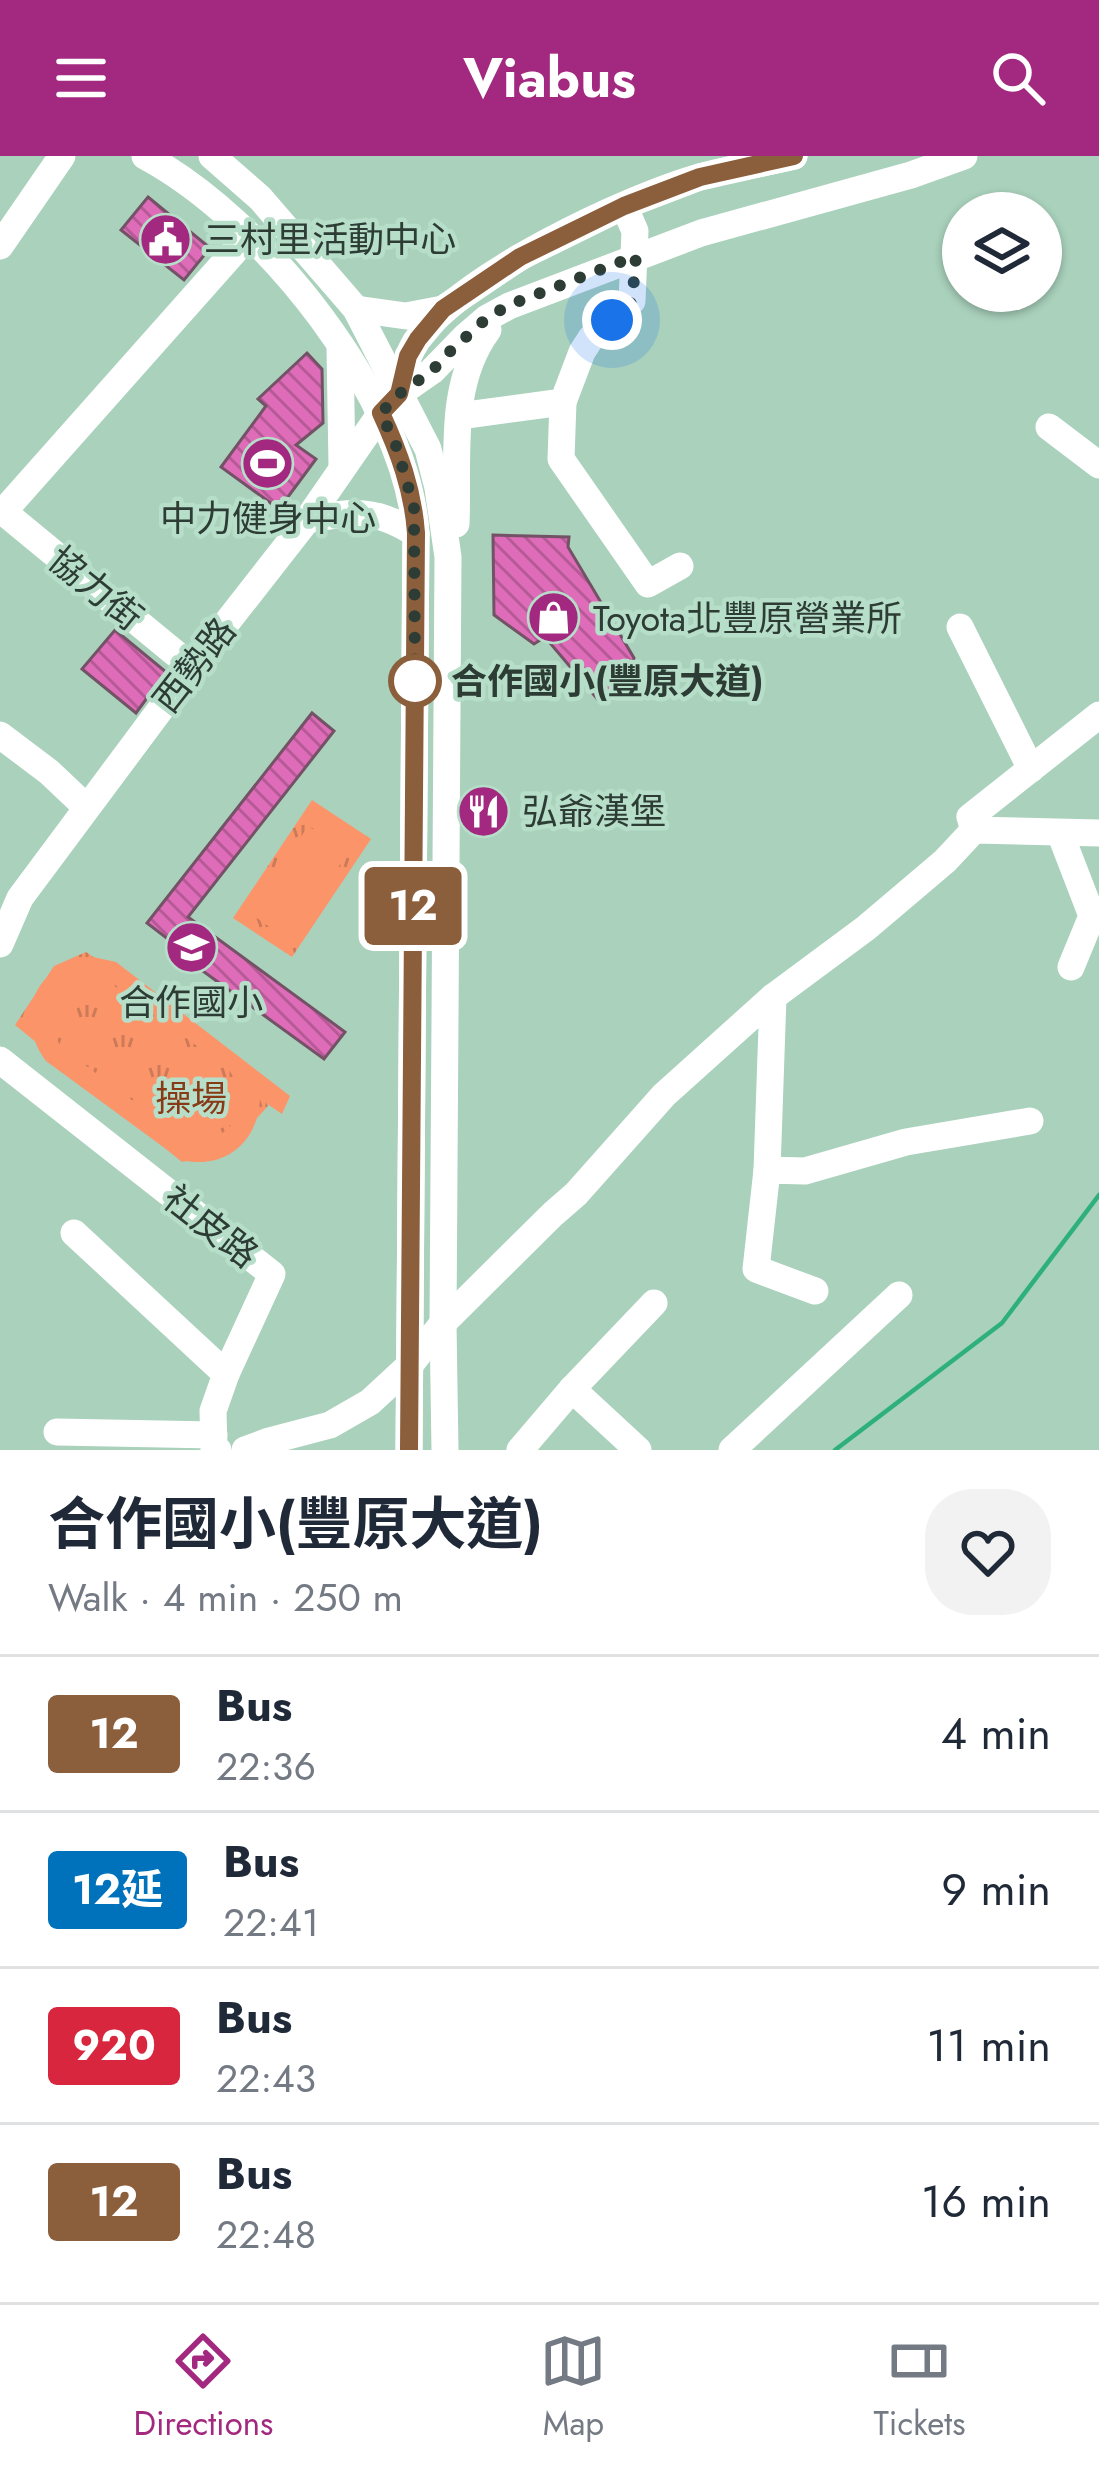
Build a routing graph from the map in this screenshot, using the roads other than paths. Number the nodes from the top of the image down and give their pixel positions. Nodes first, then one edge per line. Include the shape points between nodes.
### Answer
1 (62, 156) edge
2 (145, 156) edge
3 (794, 156) edge
4 (964, 156) edge
5 (223, 159) edge
6 (624, 206) junction
7 (249, 236) junction
8 (0, 246) edge
9 (636, 256) junction
10 (509, 305) junction
11 (356, 309) junction
12 (443, 309) junction
13 (340, 345) junction
14 (563, 402) junction
15 (390, 404) junction
16 (459, 416) junction
17 (1048, 427) dead end
18 (1099, 465) edge
19 (342, 466) junction
20 (2, 510) edge
21 (307, 520) junction
22 (416, 533) junction
23 (448, 557) junction
24 (680, 566) dead end
25 (960, 627) dead end
26 (192, 667) junction
27 (1099, 715) edge
28 (0, 735) edge
29 (1031, 769) junction
30 (86, 807) junction
31 (974, 830) junction
32 (1060, 833) junction
33 (1099, 833) edge
34 (10, 896) edge
35 (0, 944) edge
36 (1071, 967) dead end
37 (772, 997) junction
38 (0, 1060) edge
39 (1030, 1121) dead end
40 (767, 1170) junction
41 (74, 1233) dead end
42 (814, 1291) dead end
43 (899, 1294) dead end
44 (654, 1303) dead end
45 (443, 1323) junction
46 (410, 1365) junction
47 (226, 1374) junction
48 (572, 1389) junction
49 (57, 1432) dead end
50 (216, 1442) edge
51 (245, 1450) edge
52 (409, 1450) edge
53 (445, 1450) edge
54 (520, 1450) edge
55 (638, 1450) edge
56 (732, 1450) edge

1 - 8 street
2 - 7 street
3 - 6 street, 西勢路 via 700,177
4 - 9 street, 西勢路
5 - 11 street
6 - 9 street
6 - 12 street, 西勢路 via 520,257
7 - 13 street
7 - 20 street
9 - 10 street, 西勢路
9 - 14 street via 632,302 582,352
10 - 15 street, 西勢路
10 - 16 street via 470,357
11 - 12 street via 406,316
11 - 15 street
12 - 15 street, 西勢路 via 408,356
13 - 15 street
13 - 19 street
14 - 16 street
14 - 24 street via 561,459 648,584
15 - 19 street, 西勢路
15 - 22 street
15 - 23 street via 428,448
16 - 23 street
17 - 18 street
19 - 21 street, 西勢路
20 - 26 street, 協力街
21 - 22 street via 371,513
21 - 26 street, 西勢路
22 - 46 street
23 - 45 street
25 - 29 street
26 - 30 street, 西勢路
27 - 29 street
28 - 30 street
29 - 31 street via 970,817
30 - 34 street, 西勢路
31 - 32 street
31 - 37 street via 866,928
32 - 33 street
32 - 36 street via 1092,916
34 - 35 street, 西勢路
37 - 40 street
37 - 45 street via 664,1095
38 - 47 street, 社皮路 via 272,1274
39 - 40 street via 906,1142 805,1171
40 - 42 street via 756,1269
41 - 47 street
43 - 56 street
44 - 48 street
45 - 46 street
45 - 53 street
46 - 51 street via 331,1425
46 - 52 street
47 - 50 street, 社皮路 via 213,1412
48 - 54 street
48 - 55 street
49 - 50 street

